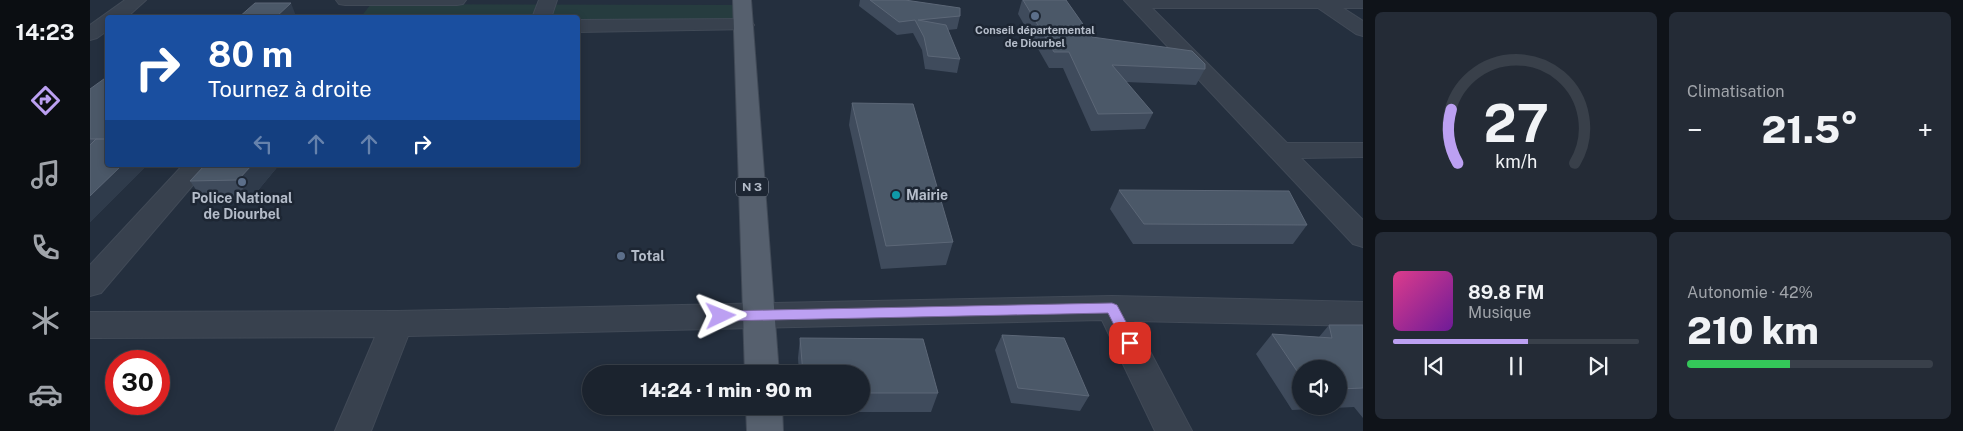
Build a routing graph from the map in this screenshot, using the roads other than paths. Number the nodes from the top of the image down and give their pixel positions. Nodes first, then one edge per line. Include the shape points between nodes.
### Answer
1 (138, 0) edge
2 (457, 0) edge
3 (548, 0) edge
4 (742, 0) edge
5 (1135, 2) edge
6 (1322, 3) junction
7 (1363, 3) edge
8 (342, 4) edge
9 (117, 15) edge
10 (542, 15) edge
11 (105, 24) edge
12 (580, 26) edge
13 (744, 26) junction
14 (1363, 30) edge
15 (90, 34) edge
16 (1363, 150) edge
17 (1280, 151) junction
18 (195, 167) edge
19 (1363, 237) edge
20 (90, 285) edge
21 (1112, 308) junction
22 (1363, 314) edge
23 (759, 315) junction
24 (397, 324) junction
25 (90, 325) edge
26 (762, 365) edge
27 (764, 415) edge
28 (353, 431) edge
29 (765, 431) edge
30 (1174, 431) edge

1 - 9 street
2 - 8 street
3 - 10 street
4 - 13 main road, N 3
5 - 6 street
5 - 17 street
6 - 7 street
6 - 14 street
11 - 15 street
12 - 13 street
13 - 23 main road, N 3
16 - 17 street
17 - 19 street
18 - 20 street
21 - 22 street
21 - 23 street
21 - 30 street
23 - 24 street
23 - 26 main road, N 3
24 - 25 street
24 - 28 street
27 - 29 main road

